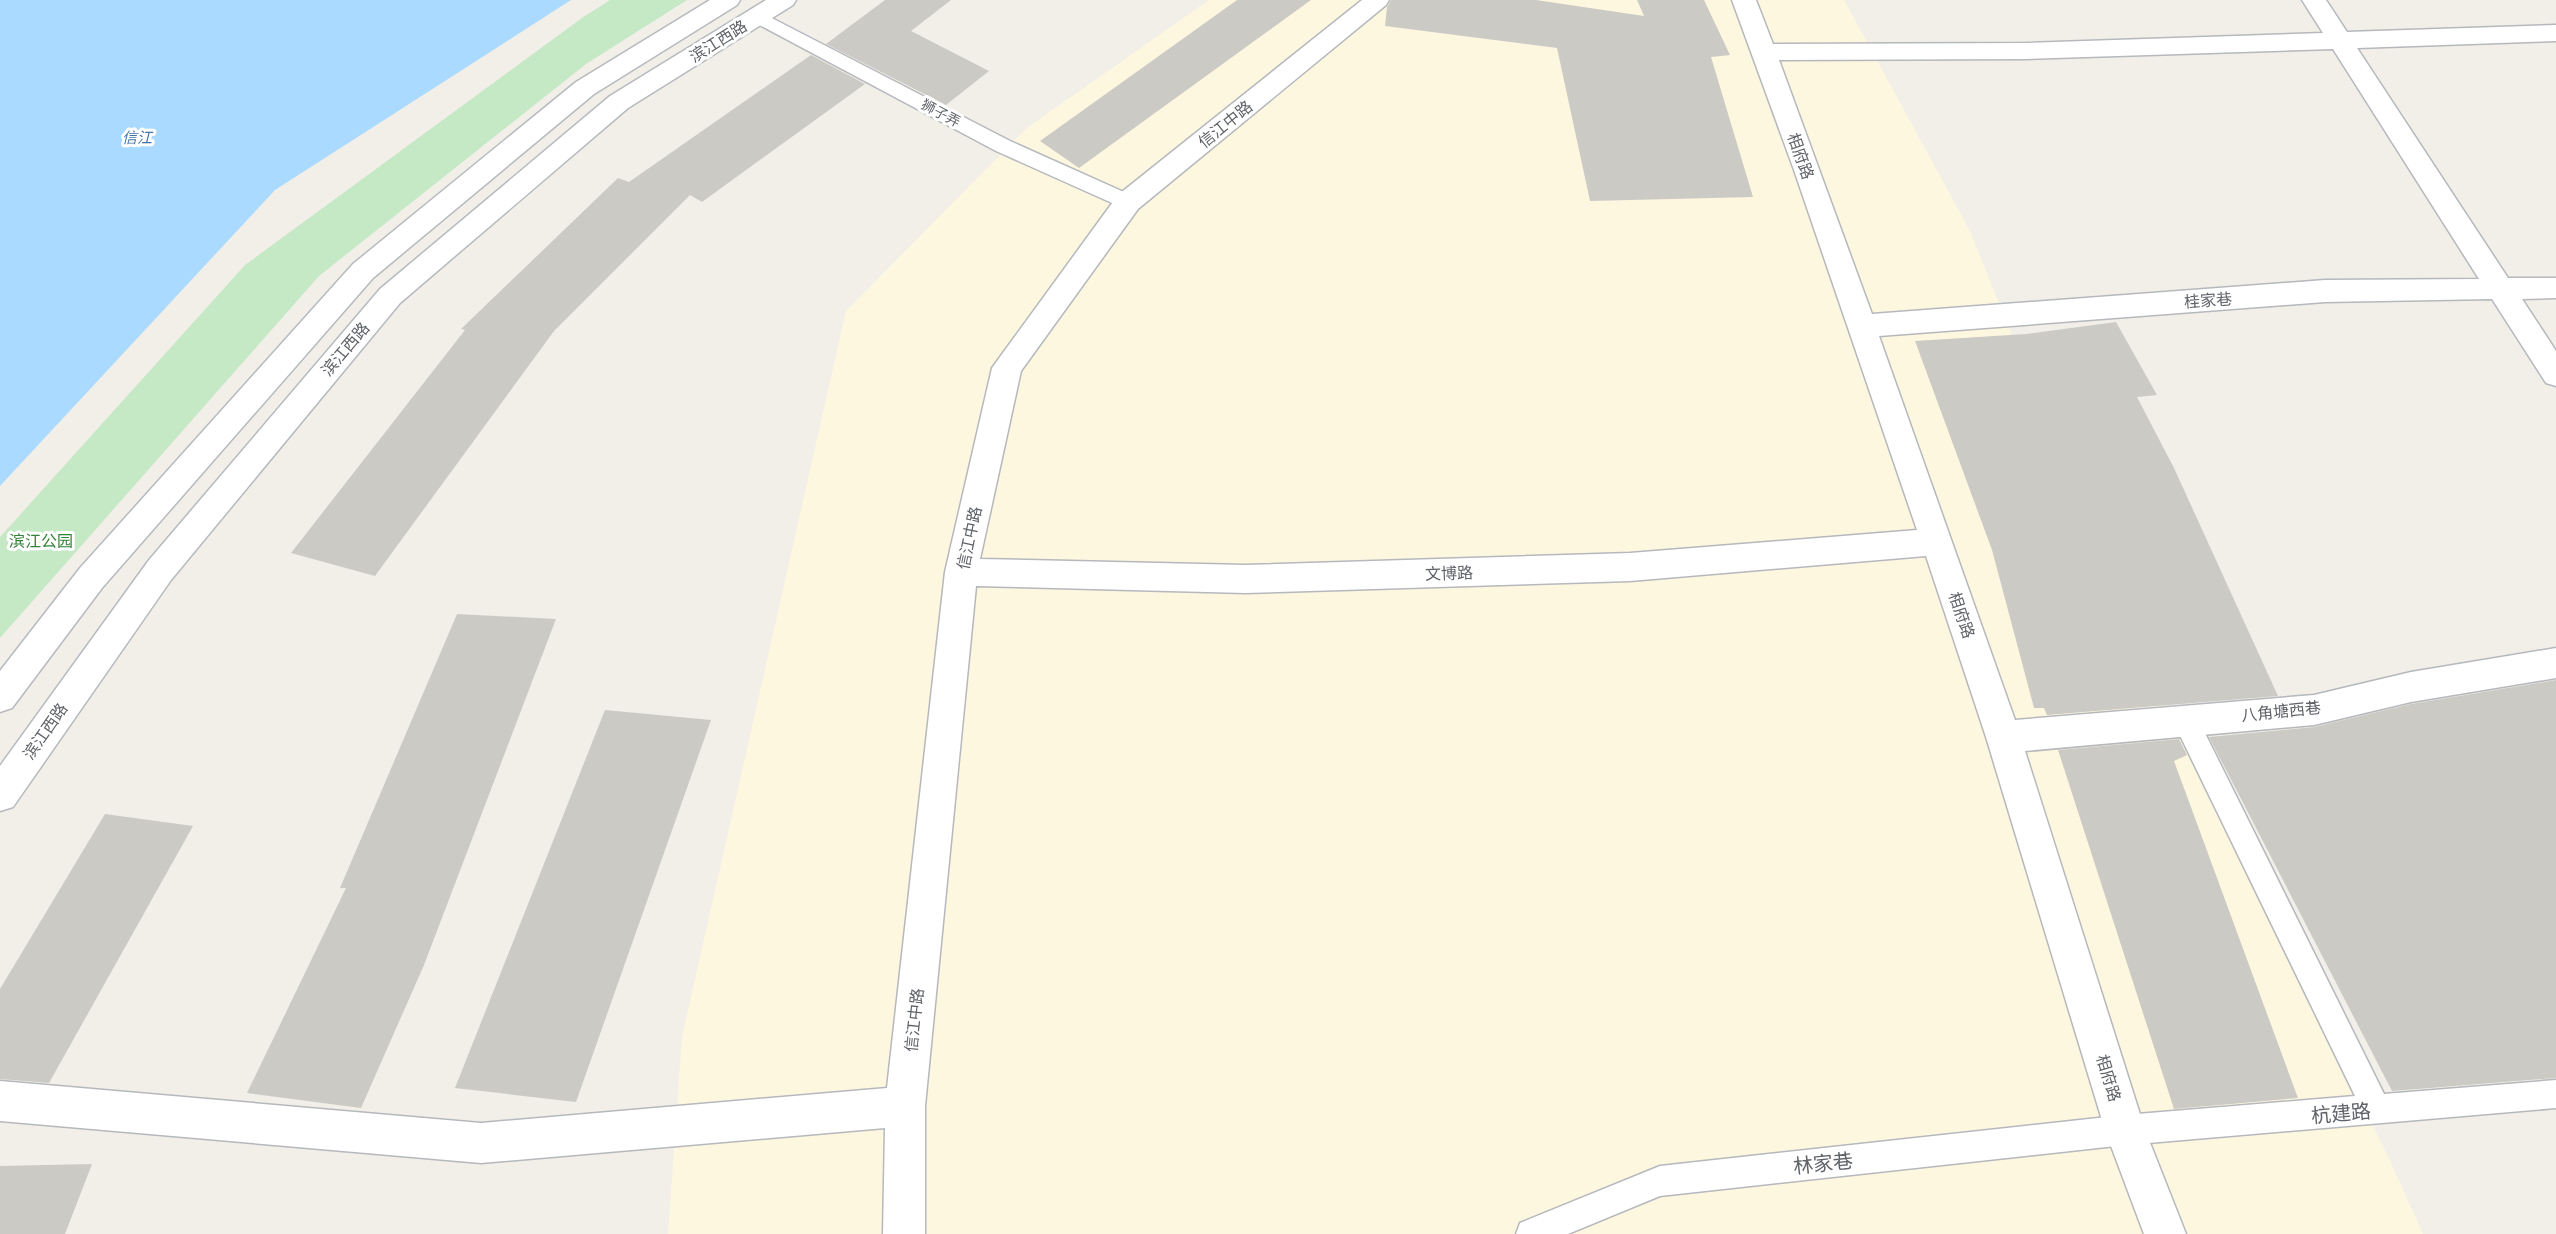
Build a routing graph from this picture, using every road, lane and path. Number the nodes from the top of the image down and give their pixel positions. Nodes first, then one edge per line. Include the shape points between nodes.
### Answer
1 (728, 0) edge
2 (784, 0) edge
3 (1377, 0) edge
4 (1744, 0) edge
5 (2314, 0) edge
6 (758, 16) junction
7 (2556, 33) edge
8 (2341, 41) junction
9 (1764, 52) junction
10 (1128, 202) junction
11 (2556, 288) edge
12 (2501, 289) junction
13 (1862, 326) junction
14 (2556, 375) edge
15 (1937, 542) junction
16 (961, 572) junction
17 (2556, 663) edge
18 (0, 697) edge
19 (2186, 721) junction
20 (2003, 737) junction
21 (0, 795) edge
22 (2556, 1094) edge
23 (0, 1101) edge
24 (905, 1106) junction
25 (2377, 1110) junction
26 (2125, 1130) junction
27 (904, 1234) edge
28 (1531, 1234) edge
29 (2165, 1234) edge

1 - 18 street, 滨江西路 via 585,88 363,271 91,578
2 - 6 street, 滨江西路
3 - 10 street, 信江中路
4 - 9 street, 相府路
5 - 8 street
6 - 10 lane, 狮子弄 via 1003,146
6 - 21 street, 滨江西路 via 618,102 390,296 160,570
7 - 8 street
8 - 9 street via 2026,51
8 - 12 street
9 - 13 street, 相府路
10 - 16 street, 信江中路 via 1007,368
11 - 12 street, 桂家巷
12 - 13 street, 桂家巷 via 2325,291
12 - 14 street
13 - 15 street, 相府路
15 - 16 street, 文博路 via 1630,567 1513,571 1245,579
15 - 20 street, 相府路
16 - 24 street, 信江中路
17 - 19 street, 八角塘西巷 via 2410,687 2314,710
19 - 20 street, 八角塘西巷
19 - 25 lane
20 - 26 street, 相府路
22 - 25 lane, 杭建路
23 - 24 street via 481,1143
24 - 27 street, 信江中路
25 - 26 lane, 杭建路
26 - 28 lane, 林家巷 via 1660,1181
26 - 29 street, 相府路

